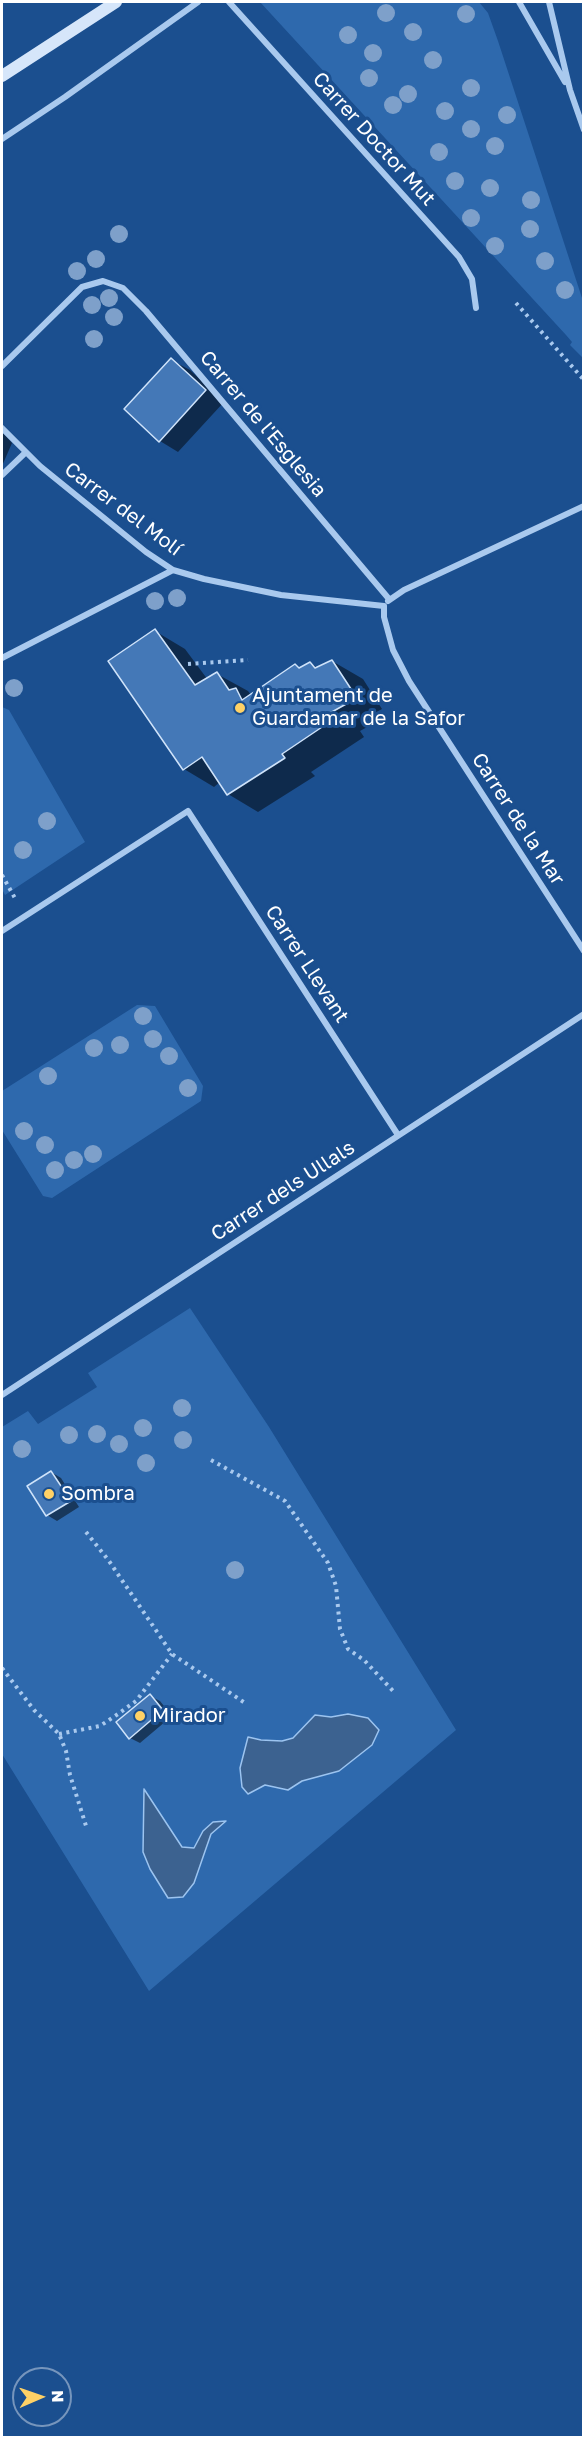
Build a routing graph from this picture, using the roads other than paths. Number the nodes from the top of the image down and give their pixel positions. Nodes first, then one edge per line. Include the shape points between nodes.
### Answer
1 (116, 2) edge
2 (198, 2) edge
3 (229, 2) edge
4 (519, 2) edge
5 (549, 2) edge
6 (2, 76) edge
7 (570, 90) junction
8 (584, 130) edge
9 (2, 139) edge
10 (477, 308) dead end
11 (2, 366) edge
12 (2, 428) edge
13 (25, 453) junction
14 (2, 475) edge
15 (584, 506) edge
16 (173, 570) junction
17 (389, 599) junction
18 (384, 606) junction
19 (2, 658) edge
20 (2, 931) edge
21 (584, 951) edge
22 (584, 1014) edge
23 (398, 1136) junction
24 (2, 1395) edge

1 - 6 main road
2 - 9 street
3 - 10 street, Carrer Doctor Mut via 459,257 471,279
4 - 7 street
5 - 7 street
7 - 8 street
11 - 17 street, Carrer de l'Esglesia via 82,287 103,280 123,288
12 - 13 street, Carrer del Molí
13 - 14 street
13 - 16 street, Carrer del Molí
15 - 17 street
16 - 18 street, Carrer del Molí via 281,595
16 - 19 street
17 - 18 street
18 - 21 street, Carrer de la Mar via 393,650 409,681
20 - 23 street, Carrer Llevant via 188,811
22 - 23 street, Carrer dels Ullals
23 - 24 street, Carrer dels Ullals

